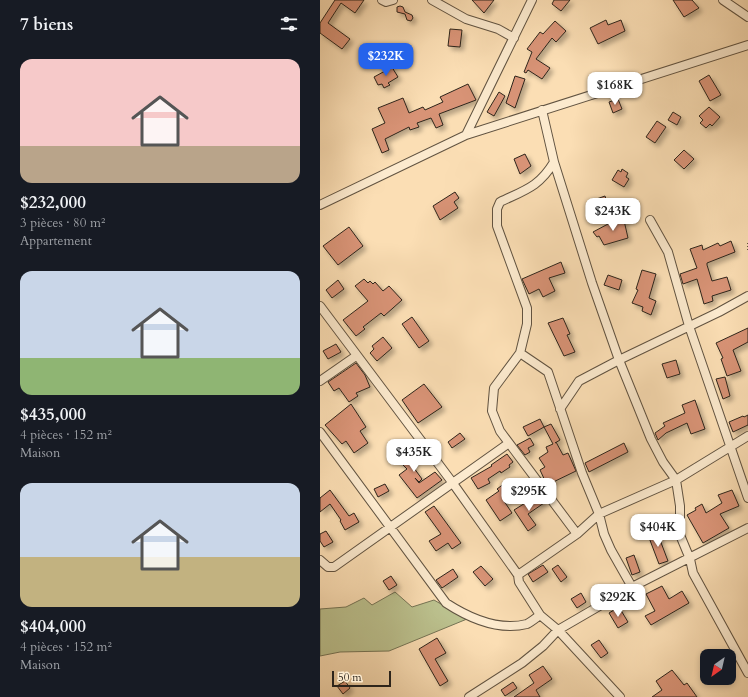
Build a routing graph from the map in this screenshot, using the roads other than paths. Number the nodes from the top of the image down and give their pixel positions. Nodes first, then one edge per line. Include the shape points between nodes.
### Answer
1 (382, 0) edge
2 (393, 0) edge
3 (432, 0) edge
4 (532, 0) edge
5 (723, 0) edge
6 (748, 17) edge
7 (514, 38) junction
8 (748, 45) edge
9 (542, 110) junction
10 (466, 135) junction
11 (554, 162) junction
12 (320, 204) edge
13 (650, 220) dead end
14 (748, 296) edge
15 (320, 306) edge
16 (689, 326) junction
17 (520, 353) junction
18 (356, 356) junction
19 (619, 360) junction
20 (320, 381) edge
21 (560, 409) junction
22 (320, 432) edge
23 (748, 436) edge
24 (510, 443) junction
25 (731, 447) junction
26 (676, 480) junction
27 (452, 482) junction
28 (748, 498) edge
29 (599, 514) junction
30 (390, 528) junction
31 (748, 528) edge
32 (577, 534) junction
33 (690, 559) junction
34 (320, 560) edge
35 (518, 576) junction
36 (632, 587) junction
37 (540, 615) junction
38 (558, 630) junction
39 (748, 673) edge
40 (469, 697) edge
41 (620, 697) edge

1 - 2 street
3 - 7 street via 466,19 498,29
4 - 7 street
5 - 6 street
7 - 10 street
8 - 9 street
9 - 10 street
9 - 11 street
10 - 12 street
11 - 17 street via 539,182 524,192 500,202 497,209 497,226 527,308 527,324
11 - 19 street
13 - 16 street via 668,252
14 - 16 street
15 - 18 street
16 - 19 street
16 - 25 street
17 - 21 street via 548,372
17 - 24 street via 494,388 492,411 500,431
18 - 20 street
18 - 27 street
19 - 21 street via 580,381
19 - 26 street via 650,439
21 - 29 street
22 - 30 street
23 - 25 street
24 - 27 street
24 - 32 street
25 - 26 street
25 - 28 street
26 - 29 street
26 - 33 street via 680,506 680,535
27 - 30 street
27 - 35 street
29 - 32 street
29 - 36 street via 611,550
30 - 34 street via 334,567 328,567
30 - 37 street via 446,603 461,613 478,620 508,626 528,623
31 - 33 street
32 - 35 street
33 - 36 street
33 - 39 street via 693,573
35 - 37 street via 519,582
36 - 38 street
37 - 38 street
38 - 40 street via 522,663
38 - 41 street

